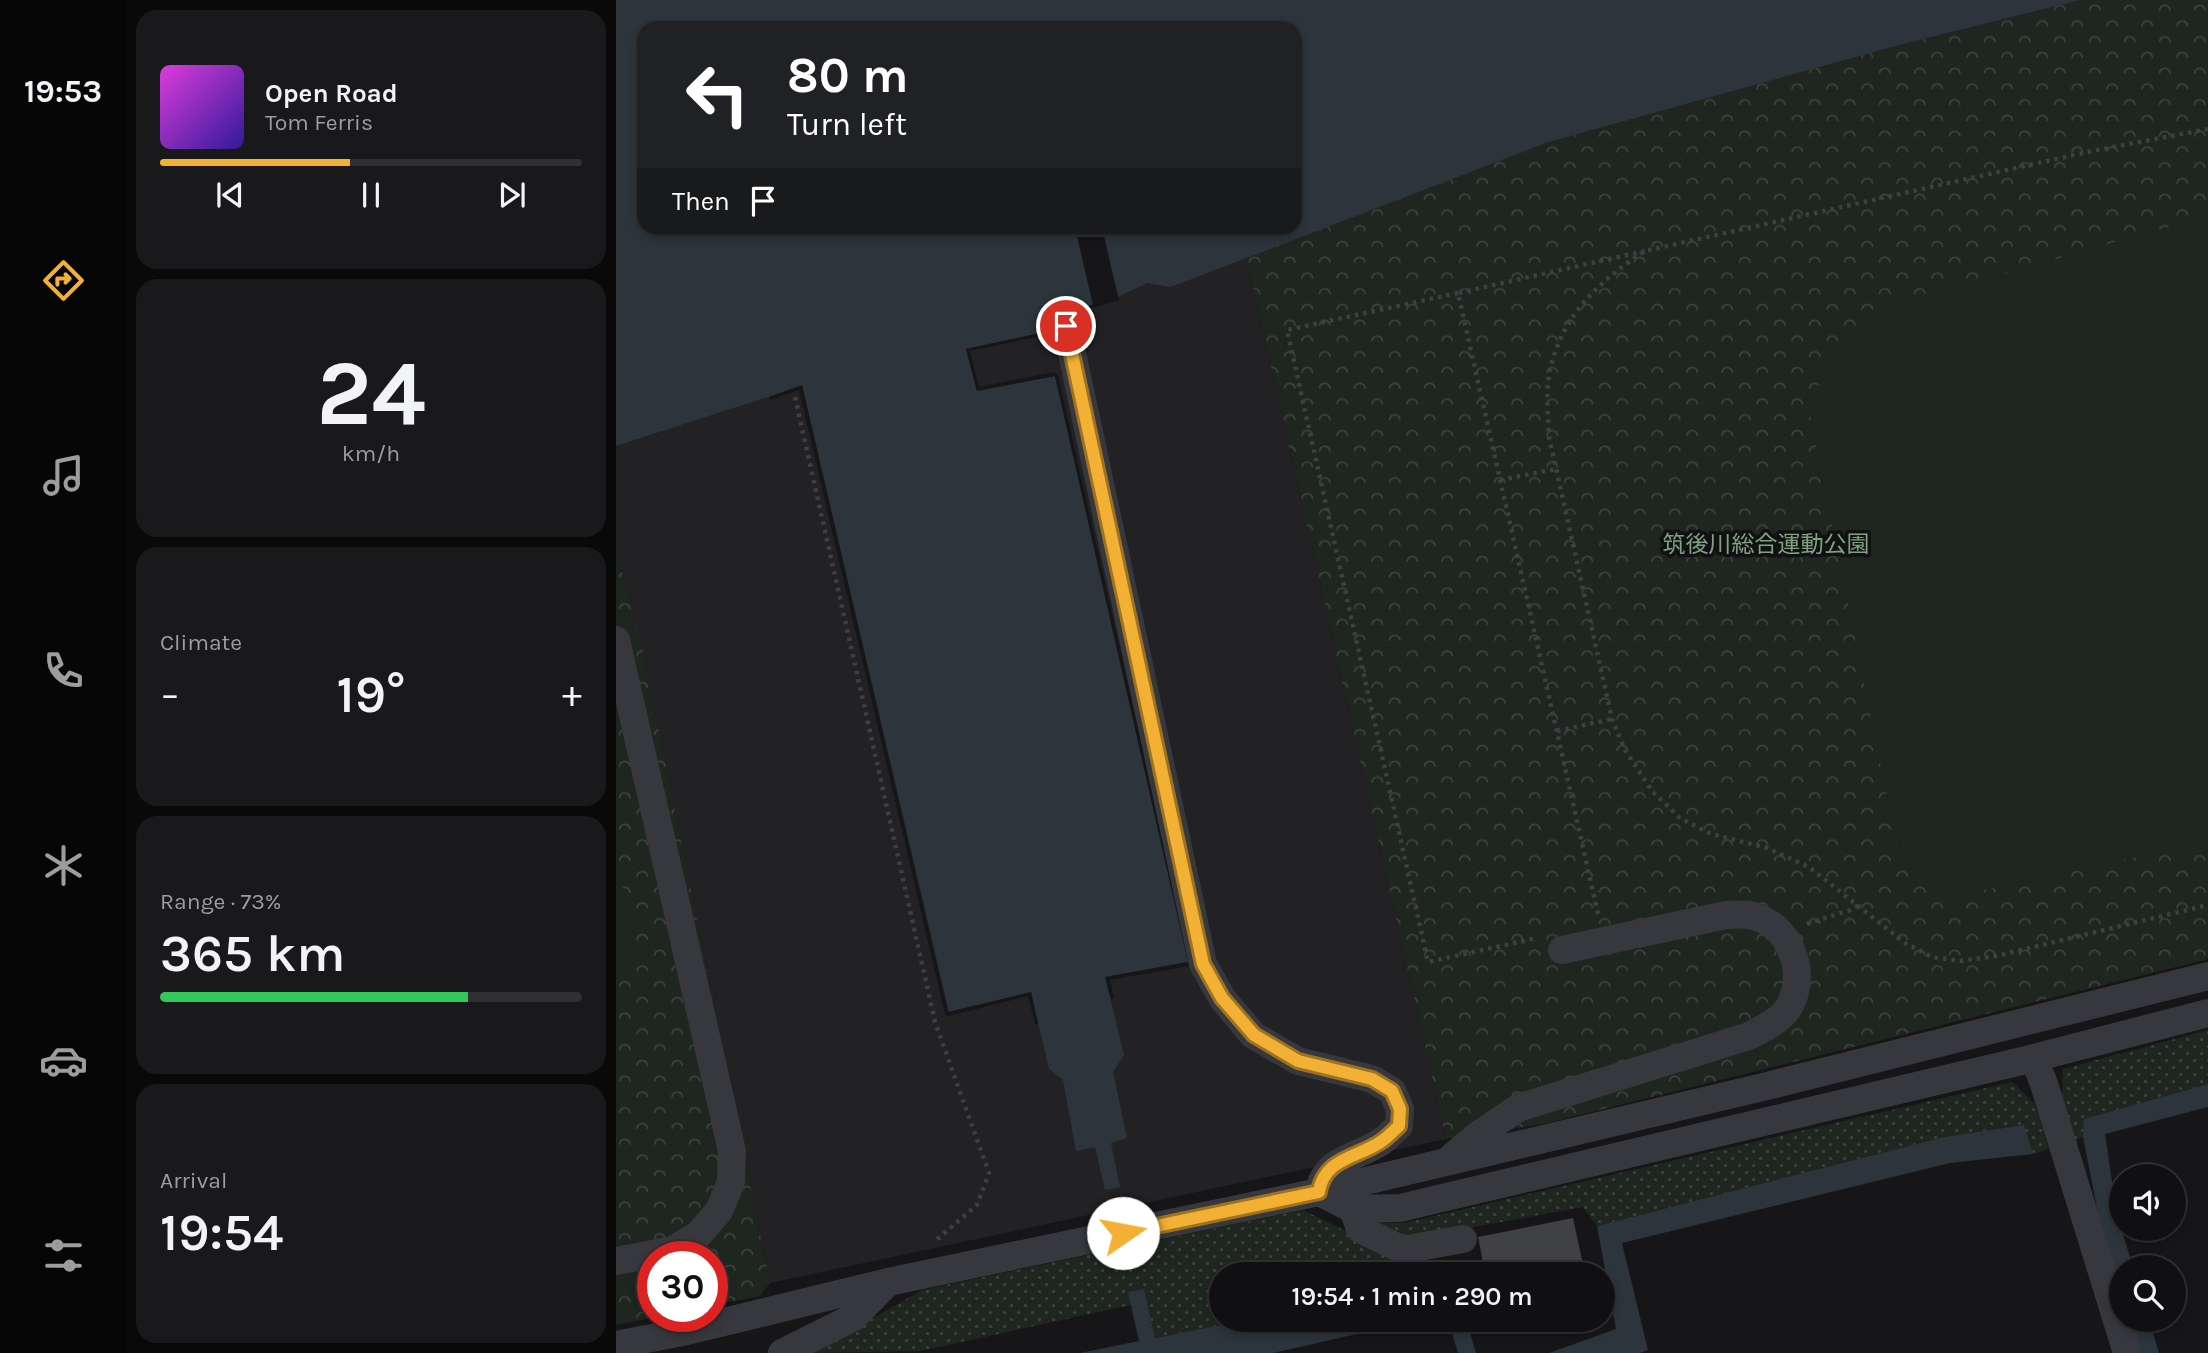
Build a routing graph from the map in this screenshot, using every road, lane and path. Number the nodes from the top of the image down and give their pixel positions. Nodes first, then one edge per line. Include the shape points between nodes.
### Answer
1 (2208, 129) edge
2 (1645, 251) junction
3 (1458, 293) junction
4 (1066, 326) dead end
5 (795, 397) dead end
6 (1556, 468) junction
7 (1500, 480) junction
8 (616, 640) edge
9 (1612, 719) junction
10 (1557, 731) junction
11 (1858, 905) junction
12 (2208, 905) edge
13 (1601, 925) dead end
14 (1799, 928) dead end
15 (1555, 943) joint
16 (2208, 976) edge
17 (2208, 1013) edge
18 (2034, 1058) junction
19 (1448, 1161) junction
20 (1319, 1192) junction
21 (1353, 1209) junction
22 (1463, 1239) dead end
23 (930, 1244) dead end
24 (616, 1261) edge
25 (888, 1282) junction
26 (616, 1345) edge
27 (782, 1353) edge
28 (2127, 1353) edge

1 - 2 path
2 - 3 path
2 - 6 path via 1586,298 1564,329 1551,367 1548,398
3 - 7 path
3 - 15 path via 1287,331 1428,962
4 - 20 street via 1203,964 1222,998 1254,1035 1298,1061 1372,1079 1392,1091 1400,1109 1399,1126 1381,1142 1336,1163 1321,1179
5 - 23 path via 935,1022 989,1173 976,1205
6 - 7 path
6 - 9 path
7 - 10 path
8 - 24 street via 732,1151 730,1182 723,1201 699,1234 673,1250
9 - 10 path
9 - 11 path via 1652,792 1680,818 1711,834 1766,848 1810,867
10 - 13 path
11 - 12 path via 1905,943 1932,957 1960,961
11 - 14 path
15 - 19 street via 1726,915 1752,915 1771,923 1785,937 1796,959 1797,984 1791,1005 1773,1023 1749,1036 1518,1108
16 - 19 street
17 - 18 street
18 - 21 street via 1400,1208
18 - 28 street
19 - 20 street
20 - 21 street
20 - 25 street
21 - 22 street via 1360,1229 1403,1250
25 - 26 street
25 - 27 street via 854,1317

